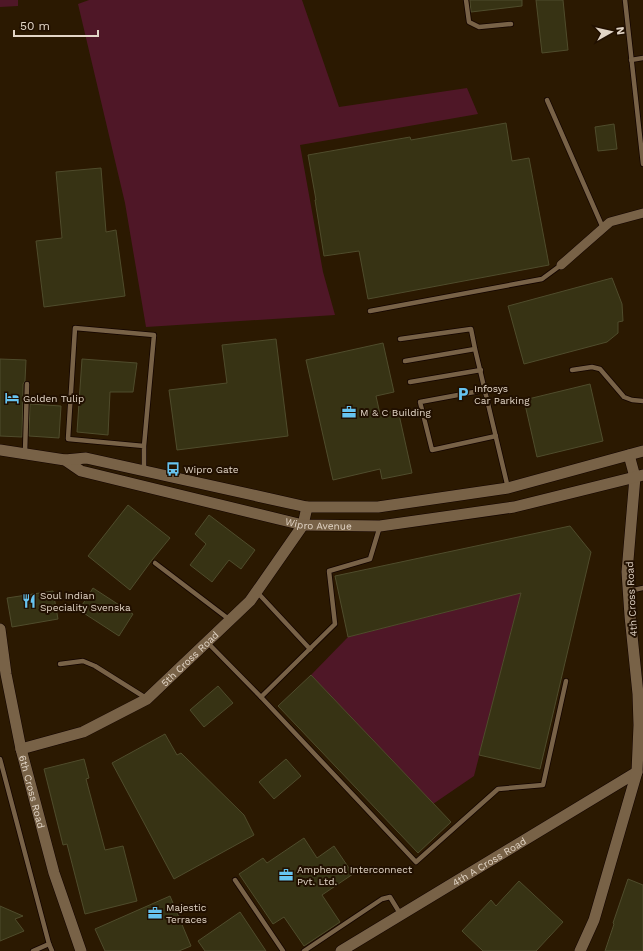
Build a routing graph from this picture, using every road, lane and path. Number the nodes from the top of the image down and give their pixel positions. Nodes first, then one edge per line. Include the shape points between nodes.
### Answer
1 (466, 0) edge
2 (625, 0) edge
3 (511, 24) dead end
4 (643, 58) edge
5 (631, 60) junction
6 (547, 100) dead end
7 (643, 164) edge
8 (643, 213) edge
9 (603, 229) junction
10 (561, 264) joint
11 (370, 310) dead end
12 (400, 339) dead end
13 (476, 349) junction
14 (405, 361) dead end
15 (481, 370) junction
16 (572, 370) dead end
17 (410, 382) dead end
18 (28, 384) dead end
19 (485, 390) junction
20 (643, 402) edge
21 (496, 436) junction
22 (144, 446) junction
23 (0, 450) edge
24 (643, 451) edge
25 (25, 453) junction
26 (629, 455) junction
27 (65, 460) junction
28 (144, 472) junction
29 (639, 476) edge
30 (508, 488) junction
31 (306, 508) junction
32 (303, 525) junction
33 (380, 526) junction
34 (155, 563) dead end
35 (643, 588) edge
36 (629, 591) junction
37 (257, 592) junction
38 (231, 620) junction
39 (0, 629) edge
40 (207, 642) junction
41 (310, 649) junction
42 (60, 664) dead end
43 (3, 666) edge
44 (640, 671) edge
45 (566, 681) dead end
46 (261, 697) junction
47 (147, 699) junction
48 (22, 749) junction
49 (0, 759) edge
50 (636, 772) junction
51 (235, 880) dead end
52 (401, 915) junction
53 (49, 944) junction
54 (32, 951) edge
55 (52, 951) edge
56 (81, 951) edge
57 (283, 951) edge
58 (304, 951) edge
59 (342, 951) edge
60 (580, 951) edge

1 - 3 lane via 469,22 479,27
2 - 5 lane
4 - 5 lane
5 - 7 lane
6 - 9 lane
8 - 9 street via 610,222
9 - 10 street
10 - 11 lane via 542,279
12 - 13 lane via 471,329
13 - 14 lane
13 - 15 lane
15 - 17 lane
15 - 19 lane
16 - 20 lane via 592,367 600,369 624,397
18 - 25 lane
19 - 21 lane
19 - 21 lane via 420,402 432,450
21 - 30 lane
22 - 22 lane via 154,335 74,328 68,439
22 - 28 lane
23 - 25 street, Wipro Avenue
24 - 26 street, Wipro Avenue
25 - 27 street, Wipro Avenue
26 - 29 street, 4th Cross Road
26 - 30 street, Wipro Avenue
27 - 28 street, Wipro Avenue via 86,458
27 - 32 street, Wipro Avenue via 80,471
28 - 31 street, Wipro Avenue
29 - 33 street, Wipro Avenue via 514,507
29 - 36 street, 4th Cross Road via 627,572
30 - 31 street, Wipro Avenue via 378,507
31 - 32 street, 5th Cross Road
32 - 33 street, Wipro Avenue
32 - 37 street, 5th Cross Road
33 - 41 lane via 370,559 329,571 335,624
34 - 38 lane
35 - 36 lane
36 - 44 street, 4th Cross Road
37 - 38 street, 5th Cross Road
37 - 41 lane
38 - 40 street, 5th Cross Road
39 - 43 street, 6th Cross Road
40 - 46 lane
40 - 47 street, 5th Cross Road
41 - 46 lane
42 - 47 lane via 83,661
43 - 48 street, 6th Cross Road
44 - 50 street, 4th Cross Road
45 - 46 lane via 543,785 498,789 416,862
47 - 48 street, 5th Cross Road via 83,732
48 - 56 street, 6th Cross Road via 54,873
49 - 53 lane
50 - 52 street, 4th A Cross Road
50 - 60 street, 4th Cross Road via 594,920
51 - 57 lane
52 - 58 lane via 390,897 382,899
52 - 59 street, 4th A Cross Road
53 - 54 lane
53 - 55 lane

